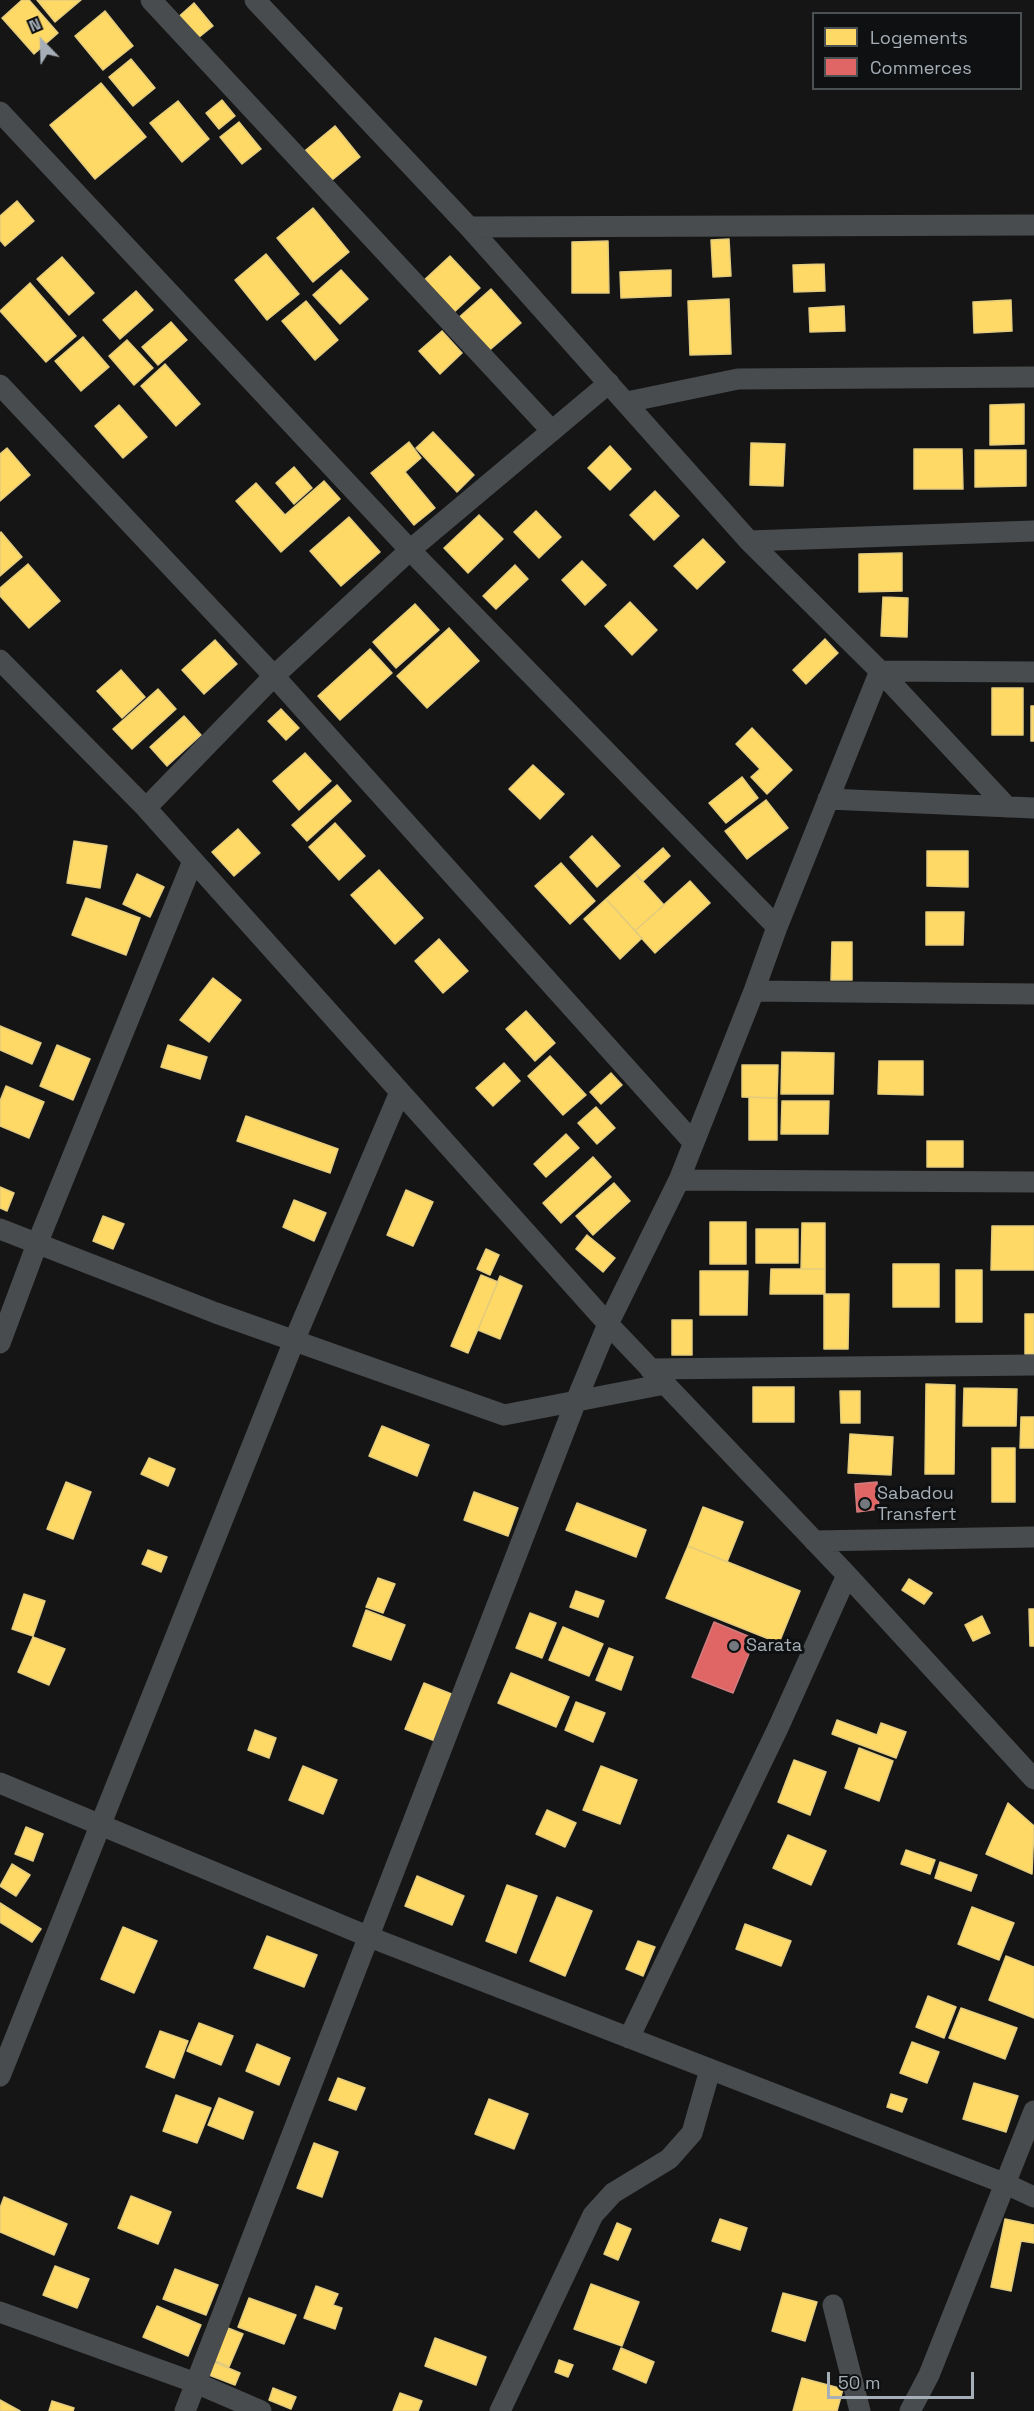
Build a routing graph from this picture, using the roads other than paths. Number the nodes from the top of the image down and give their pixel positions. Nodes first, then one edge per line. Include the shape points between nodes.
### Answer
1 (151, 0) edge
2 (255, 0) edge
3 (0, 112) edge
4 (1034, 225) edge
5 (468, 227) junction
6 (1034, 377) edge
7 (609, 383) junction
8 (0, 385) edge
9 (627, 402) junction
10 (552, 431) junction
11 (1034, 531) edge
12 (749, 541) junction
13 (410, 550) junction
14 (0, 660) edge
15 (880, 671) junction
16 (1034, 672) edge
17 (274, 676) junction
18 (828, 798) junction
19 (1007, 807) junction
20 (146, 808) junction
21 (1034, 808) edge
22 (193, 861) junction
23 (777, 927) junction
24 (754, 991) junction
25 (1034, 994) edge
26 (400, 1092) junction
27 (693, 1142) junction
28 (679, 1180) junction
29 (1034, 1182) edge
30 (0, 1229) edge
31 (37, 1244) junction
32 (608, 1324) junction
33 (294, 1341) junction
34 (0, 1343) edge
35 (1034, 1365) edge
36 (650, 1369) junction
37 (665, 1384) junction
38 (576, 1401) junction
39 (1034, 1537) edge
40 (814, 1541) junction
41 (847, 1575) junction
42 (1031, 1774) edge
43 (0, 1783) edge
44 (102, 1824) junction
45 (368, 1936) junction
46 (629, 2038) junction
47 (710, 2070) junction
48 (0, 2076) edge
49 (1034, 2111) edge
50 (1006, 2184) junction
51 (1034, 2197) edge
52 (833, 2305) dead end
53 (0, 2313) edge
54 (196, 2383) junction
55 (185, 2411) edge
56 (261, 2411) edge
57 (500, 2411) edge
58 (860, 2411) edge
59 (910, 2411) edge

1 - 10 street
2 - 5 street
3 - 13 street
4 - 5 street
5 - 7 street
6 - 9 street via 738,379
7 - 9 street
7 - 10 street
8 - 17 street
9 - 12 street
10 - 13 street
11 - 12 street
12 - 15 street
13 - 17 street
13 - 23 street
14 - 20 street
15 - 16 street
15 - 18 street
15 - 19 street
17 - 20 street
17 - 27 street
18 - 19 street
18 - 23 street
19 - 21 street
20 - 22 street
22 - 26 street
22 - 31 street
23 - 24 street
24 - 25 street
24 - 27 street
26 - 32 street
26 - 33 street
27 - 28 street
28 - 29 street
28 - 32 street
30 - 31 street
31 - 33 street
31 - 34 street
32 - 36 street
32 - 38 street
33 - 38 street via 504,1415
33 - 44 street
35 - 36 street
36 - 37 street
37 - 38 street
37 - 40 street
38 - 45 street
39 - 40 street
40 - 41 street
41 - 42 street
41 - 46 street
43 - 44 street
44 - 45 street
44 - 48 street
45 - 46 street
45 - 54 street
46 - 47 street
47 - 50 street
47 - 57 street via 692,2133 669,2159 613,2193 593,2215
49 - 50 street
50 - 51 street
50 - 59 street via 929,2375
52 - 58 street
53 - 54 street
54 - 55 street
54 - 56 street

